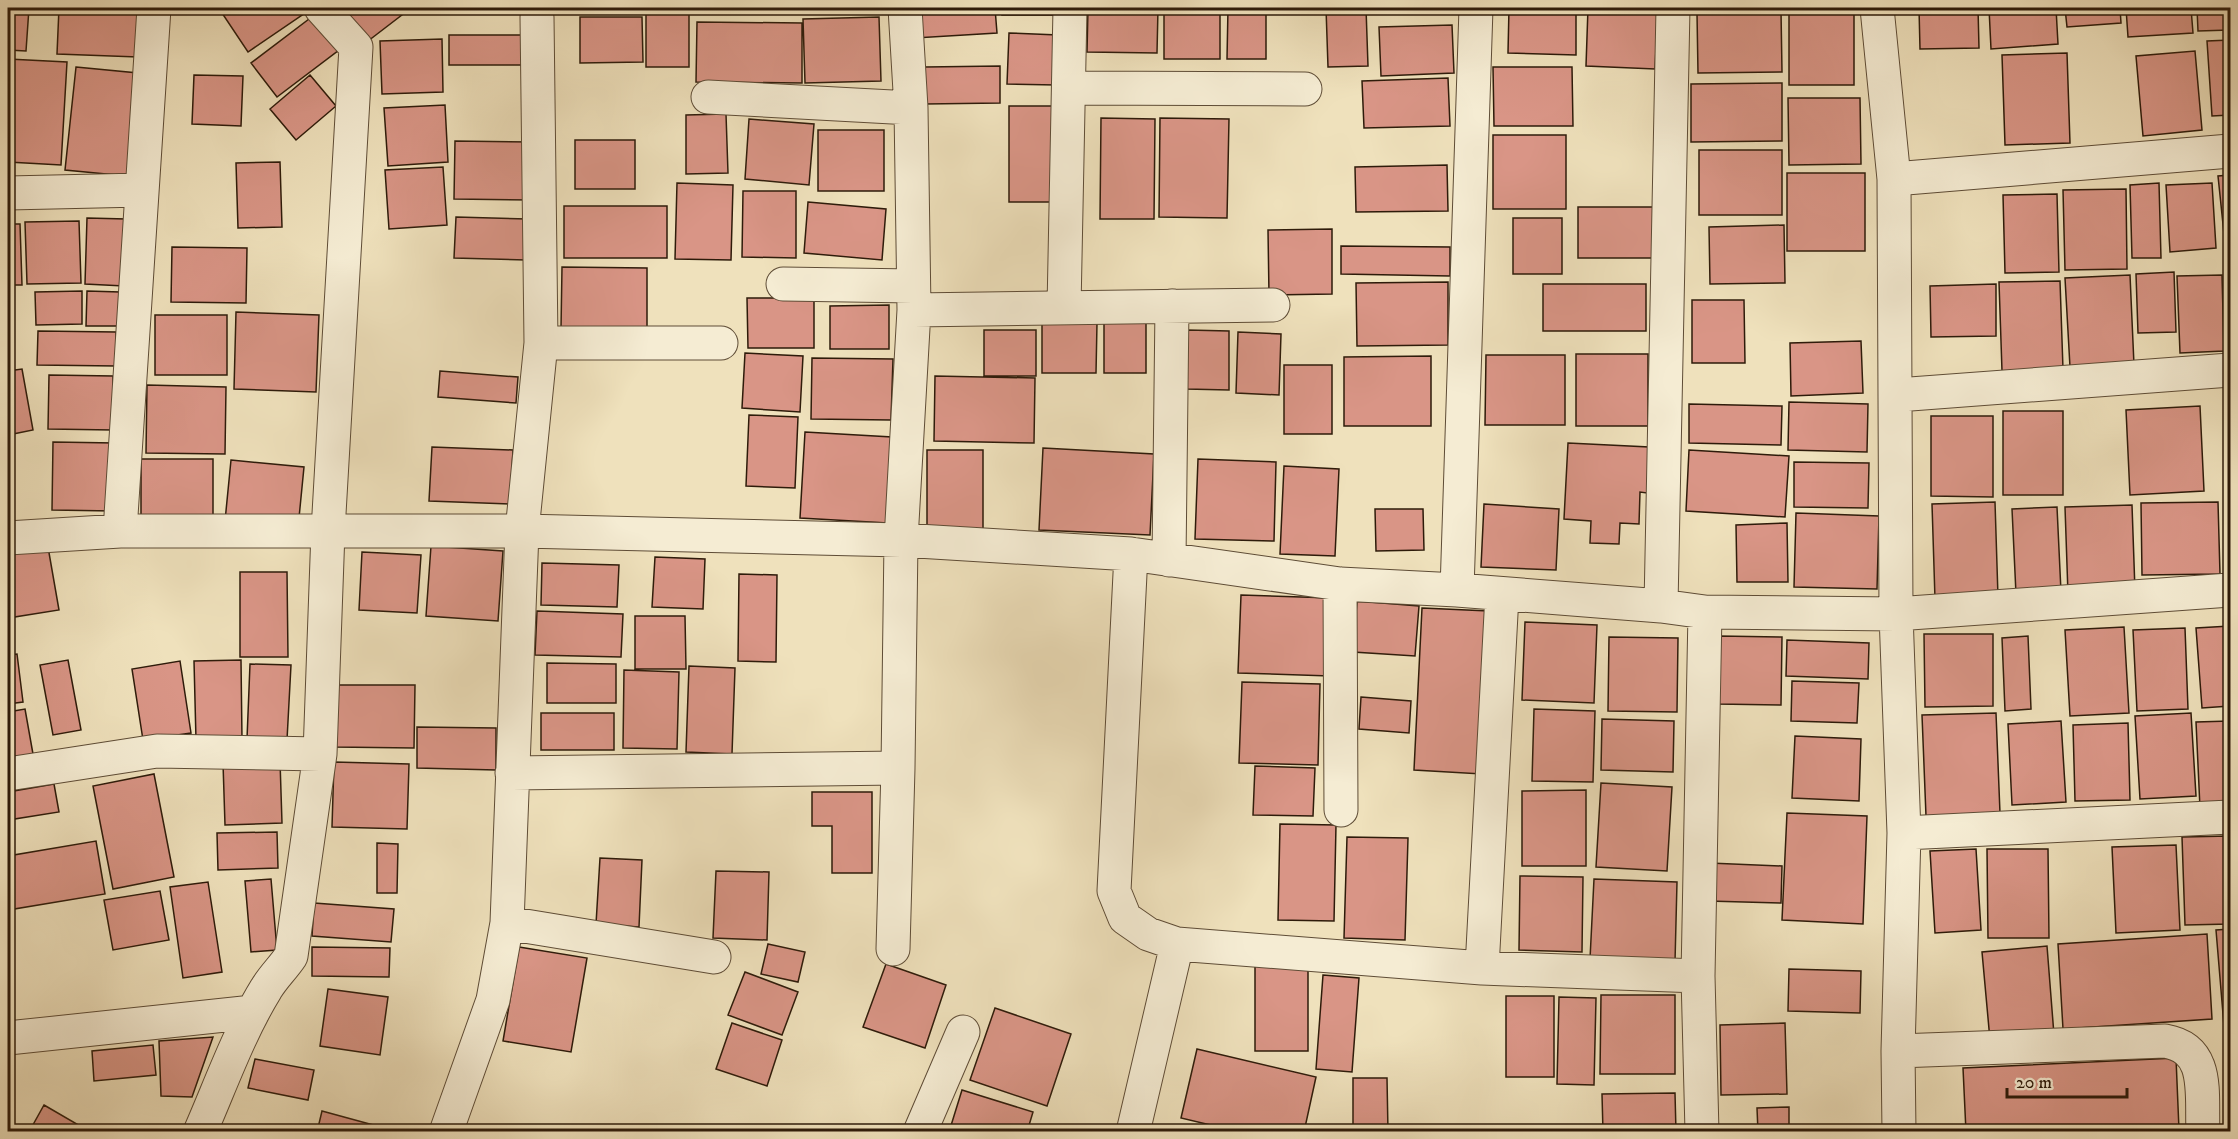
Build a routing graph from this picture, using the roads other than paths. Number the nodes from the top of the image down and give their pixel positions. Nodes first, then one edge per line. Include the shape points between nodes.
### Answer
1 (154, 8) edge
2 (321, 8) edge
3 (905, 8) edge
4 (1070, 8) edge
5 (1476, 8) edge
6 (1673, 8) edge
7 (1877, 8) edge
8 (537, 17) dead end
9 (1069, 88) junction
10 (1305, 89) dead end
11 (708, 97) dead end
12 (910, 108) junction
13 (2230, 152) edge
14 (1894, 179) junction
15 (142, 190) junction
16 (8, 193) edge
17 (783, 284) dead end
18 (913, 298) junction
19 (1272, 305) dead end
20 (1172, 306) junction
21 (1064, 308) junction
22 (541, 343) junction
23 (721, 343) dead end
24 (2230, 370) edge
25 (1897, 394) junction
26 (120, 531) junction
27 (328, 531) junction
28 (522, 531) junction
29 (8, 538) edge
30 (901, 540) junction
31 (1131, 554) junction
32 (1169, 560) junction
33 (1340, 584) junction
34 (1457, 590) junction
35 (2230, 590) edge
36 (1502, 595) junction
37 (1661, 606) junction
38 (1705, 612) junction
39 (1896, 614) junction
40 (320, 754) junction
41 (898, 768) junction
42 (512, 773) junction
43 (8, 774) edge
44 (1341, 810) dead end
45 (2230, 817) edge
46 (1904, 833) junction
47 (507, 923) junction
48 (1177, 944) junction
49 (893, 949) dead end
50 (714, 957) dead end
51 (1482, 968) junction
52 (1698, 976) junction
53 (253, 1012) junction
54 (963, 1032) dead end
55 (8, 1038) edge
56 (1898, 1051) junction
57 (201, 1131) edge
58 (446, 1131) edge
59 (920, 1131) edge
60 (1133, 1131) edge
61 (1702, 1131) edge
62 (1899, 1131) edge
63 (2203, 1131) edge

1 - 15 street
2 - 27 street via 356,47
3 - 12 street
4 - 9 street
5 - 34 street
6 - 37 street
7 - 14 street
8 - 22 street
9 - 10 street
9 - 21 street
11 - 12 street
12 - 18 street
13 - 14 street
14 - 25 street
15 - 16 street
15 - 26 street
17 - 18 street
18 - 21 street
18 - 30 street
19 - 20 street
20 - 21 street
20 - 32 street
22 - 23 street
22 - 28 street
24 - 25 street
25 - 39 street
26 - 27 street
26 - 29 street
27 - 28 street
27 - 40 street
28 - 30 street
28 - 42 street
30 - 31 street
30 - 41 street
31 - 32 street
31 - 48 street via 1114,891 1125,918 1148,934
32 - 33 street
33 - 34 street
33 - 44 street
34 - 36 street
35 - 39 street
36 - 37 street
36 - 51 street
37 - 38 street
38 - 39 street
38 - 52 street
39 - 46 street
40 - 43 street via 157,751
40 - 53 street via 291,956 267,986
41 - 42 street
41 - 49 street
42 - 47 street
45 - 46 street
46 - 56 street
47 - 50 street
47 - 58 street via 493,1000
48 - 51 street
48 - 60 street
51 - 52 street
52 - 61 street
53 - 55 street
53 - 57 street
54 - 59 street
56 - 62 street
56 - 63 street via 2177,1043 2190,1049 2198,1063

